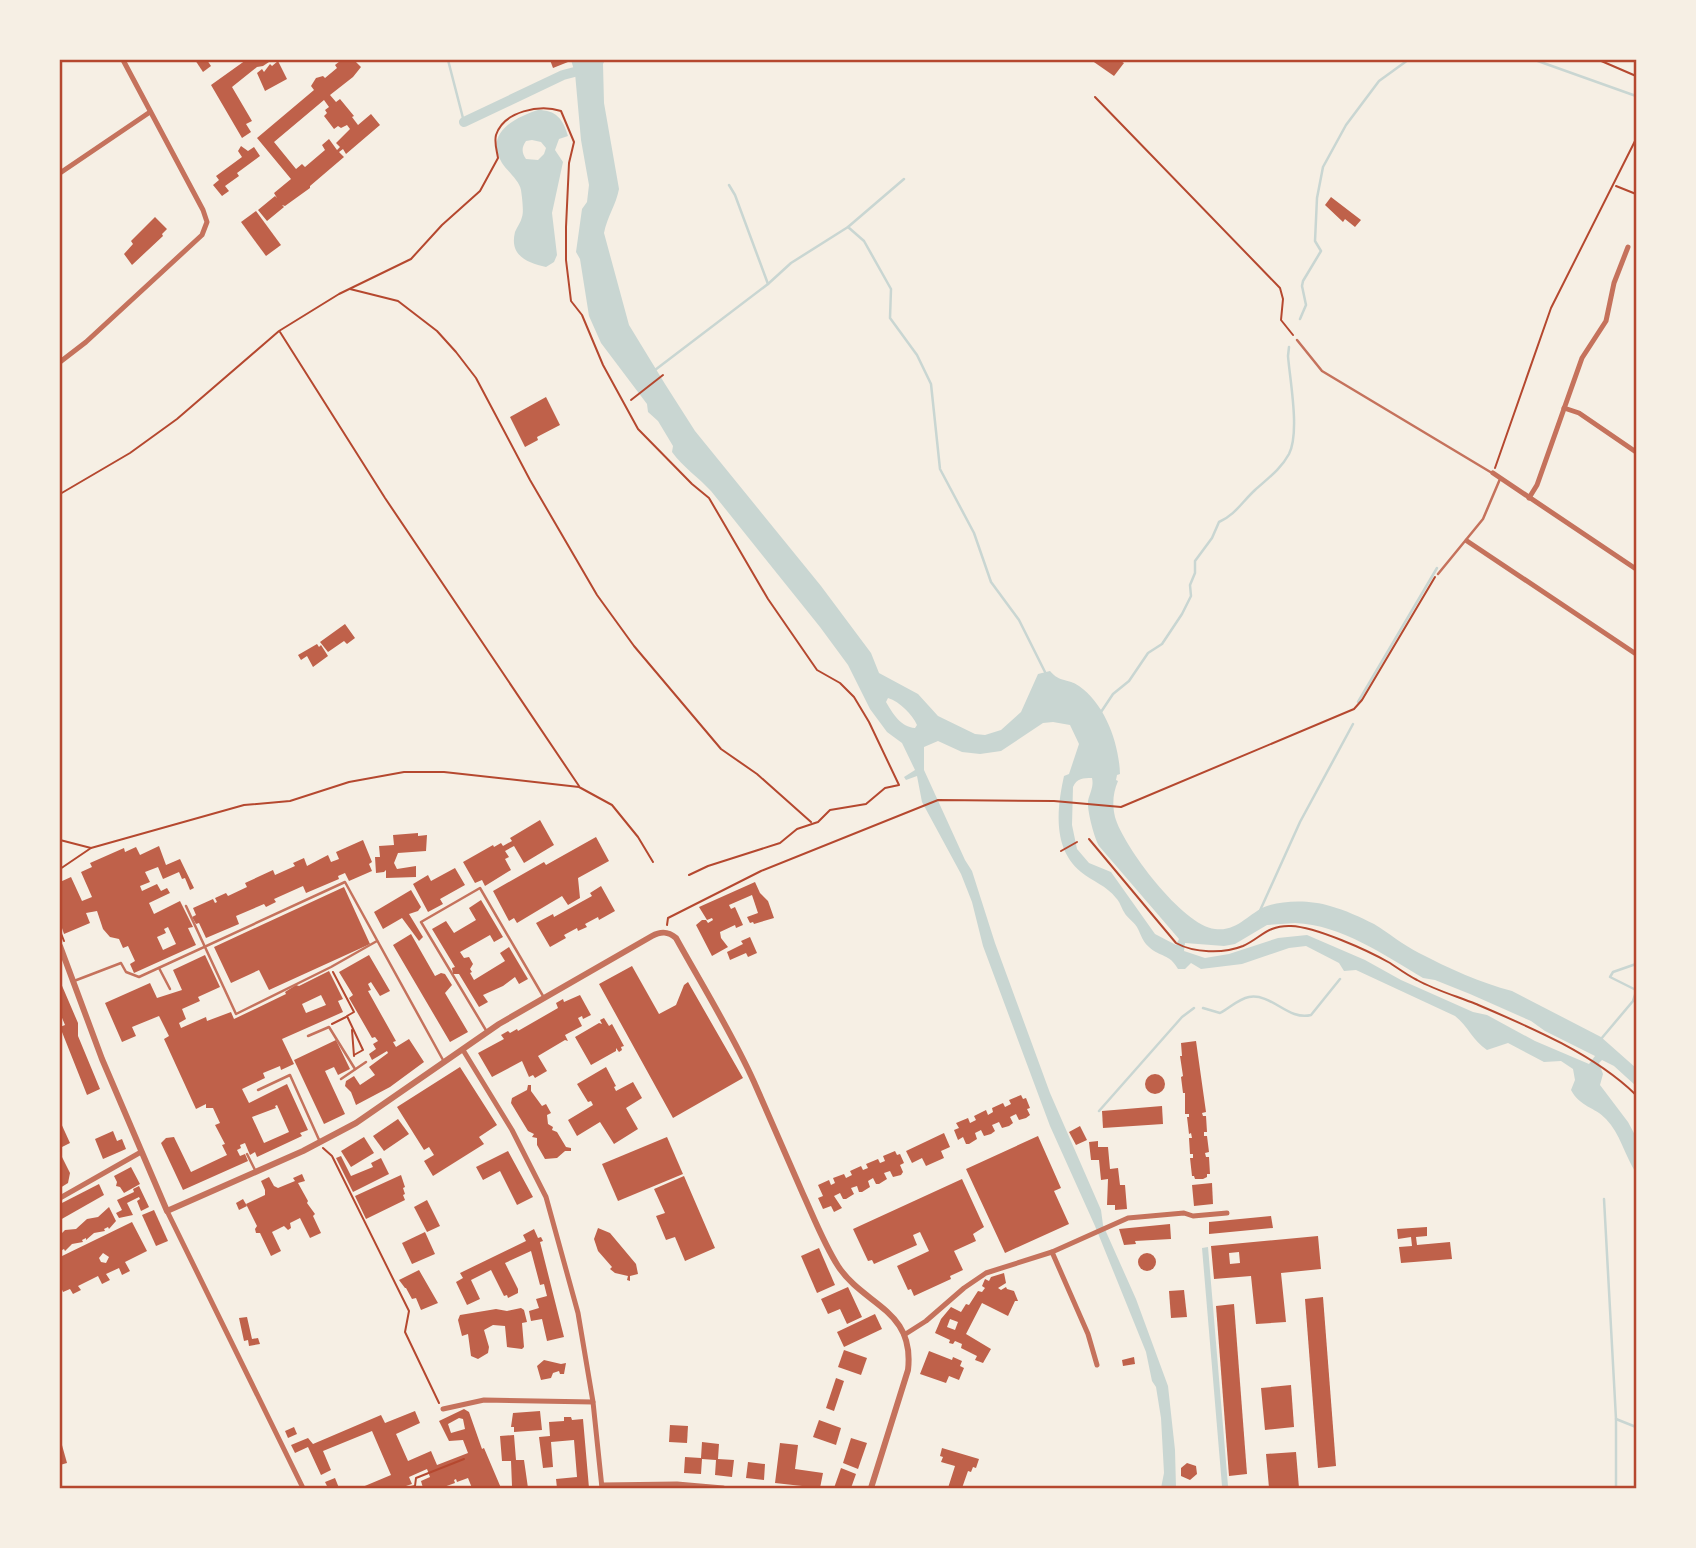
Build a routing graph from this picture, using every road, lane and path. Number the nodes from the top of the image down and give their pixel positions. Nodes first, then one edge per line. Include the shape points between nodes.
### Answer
1 (123, 60) edge
2 (1599, 60) edge
3 (1636, 76) edge
4 (1095, 97) dead end
5 (150, 112) junction
6 (1636, 139) edge
7 (60, 173) edge
8 (1615, 186) junction
9 (1636, 194) edge
10 (1628, 247) dead end
11 (349, 289) junction
12 (279, 331) junction
13 (1293, 335) dead end
14 (1297, 340) dead end
15 (60, 362) edge
16 (663, 375) dead end
17 (631, 400) dead end
18 (1564, 408) junction
19 (1636, 452) edge
20 (1493, 473) junction
21 (1500, 479) junction
22 (60, 494) edge
23 (1530, 498) junction
24 (1467, 541) junction
25 (1636, 569) edge
26 (1438, 574) joint
27 (1636, 654) edge
28 (579, 786) junction
29 (812, 823) junction
30 (1089, 839) dead end
31 (60, 840) edge
32 (1077, 842) dead end
33 (91, 848) junction
34 (1061, 851) dead end
35 (653, 862) dead end
36 (60, 869) edge
37 (689, 875) dead end
38 (186, 906) dead end
39 (667, 930) junction
40 (377, 941) junction
41 (60, 946) edge
42 (204, 948) junction
43 (331, 967) junction
44 (159, 968) junction
45 (77, 980) junction
46 (170, 989) dead end
47 (544, 998) junction
48 (347, 1016) junction
49 (336, 1022) dead end
50 (352, 1029) junction
51 (487, 1032) junction
52 (308, 1036) dead end
53 (463, 1049) junction
54 (354, 1055) junction
55 (366, 1062) dead end
56 (445, 1062) junction
57 (355, 1069) junction
58 (341, 1079) dead end
59 (258, 1090) dead end
60 (1636, 1095) edge
61 (144, 1140) dead end
62 (137, 1143) junction
63 (320, 1143) junction
64 (141, 1152) junction
65 (247, 1154) dead end
66 (256, 1172) junction
67 (60, 1198) edge
68 (167, 1212) junction
69 (1227, 1213) dead end
70 (1052, 1252) junction
71 (904, 1335) junction
72 (1097, 1366) dead end
73 (593, 1402) junction
74 (443, 1409) joint
75 (464, 1459) dead end
76 (411, 1487) edge
77 (602, 1487) edge
78 (303, 1489) edge
79 (723, 1489) edge
80 (871, 1489) edge

1 - 5 street
2 - 3 path
4 - 13 path via 1280,288 1281,320
5 - 7 street
5 - 15 street via 207,222 202,235
6 - 8 path
8 - 9 path
8 - 20 path via 1551,308
10 - 18 street via 1606,321 1582,358
11 - 12 path
11 - 29 path via 398,302 444,338 476,377 597,595 634,646 721,749
11 - 29 path via 411,259 480,191 498,158 495,143 501,127 513,116 533,108 561,111 574,142 566,227 571,301 582,315 603,365 638,429 709,498 768,599 817,670 854,697 899,785 885,788 866,804 830,810
12 - 22 path via 177,419
12 - 28 path
14 - 20 lane via 1322,371
16 - 17 path
18 - 19 street via 1579,413
18 - 23 street
20 - 21 street
21 - 23 street
21 - 24 lane via 1483,519
23 - 25 street
24 - 26 lane
24 - 27 street
26 - 39 path via 1355,709 1118,808 938,800 761,871 668,918
28 - 33 path via 404,772 349,782 290,801 244,805
28 - 35 path via 611,805
29 - 37 path via 780,843
30 - 60 path via 1184,948 1216,952 1243,946 1265,930 1290,926 1321,933 1591,1060 1616,1075
31 - 33 path
32 - 34 path
33 - 36 path
38 - 42 lane
39 - 47 street
39 - 71 street via 676,938 751,1076 823,1240 839,1267 881,1304
40 - 42 lane via 345,882
40 - 43 lane
40 - 56 lane
41 - 45 street
42 - 43 lane via 236,1014
42 - 44 lane
43 - 48 path via 354,1012
44 - 45 lane via 139,977 121,963
44 - 46 lane
45 - 62 street via 102,1059
47 - 51 street
47 - 51 lane via 480,888 421,922
48 - 49 path
48 - 50 path
50 - 54 path
50 - 54 path via 363,1050
51 - 53 street
52 - 57 lane via 329,1027
53 - 56 street
53 - 73 street via 520,1143 546,1197 578,1313
54 - 57 path
55 - 57 lane
56 - 63 street
57 - 58 lane
59 - 63 lane via 290,1075
61 - 62 lane
62 - 64 street
63 - 66 street
63 - 74 path via 332,1156 409,1311 405,1332
64 - 67 street
64 - 68 street
65 - 66 lane
66 - 68 street
68 - 78 street
69 - 70 street via 1128,1218
70 - 71 street via 986,1273
70 - 72 street
71 - 80 street via 908,1370
73 - 74 street via 484,1400
73 - 77 street
75 - 76 path via 416,1478
77 - 79 street via 677,1484

